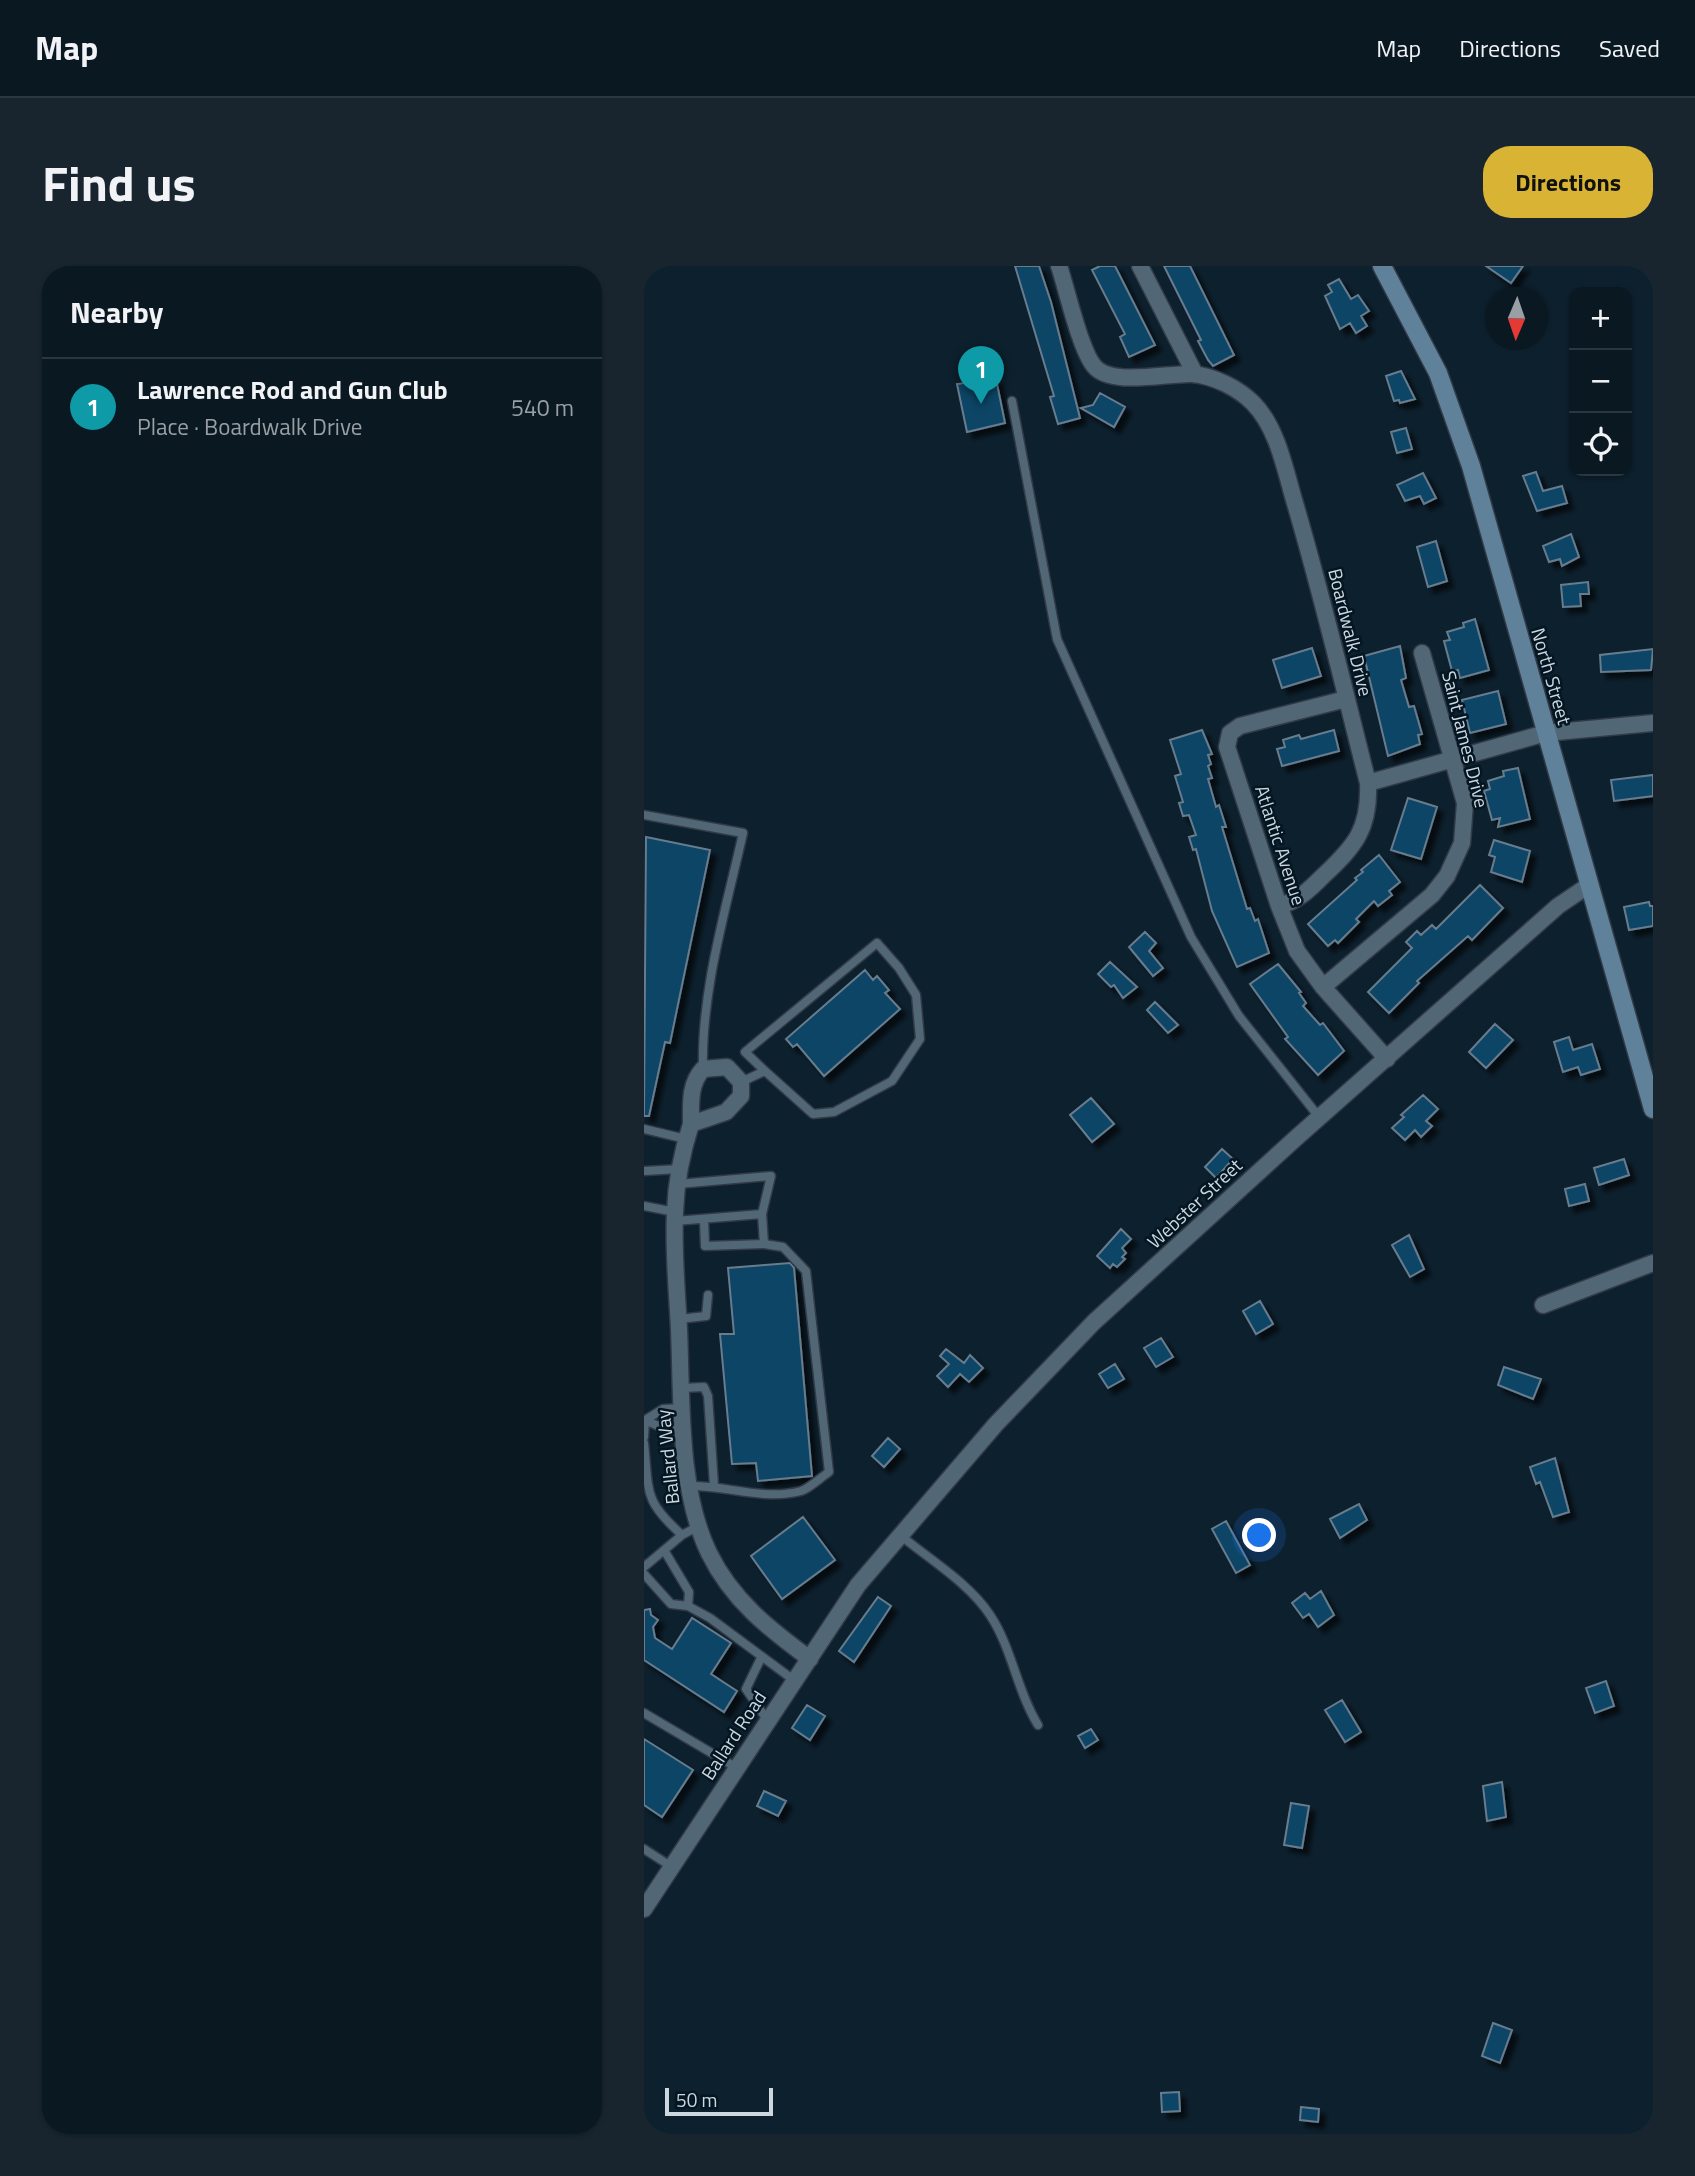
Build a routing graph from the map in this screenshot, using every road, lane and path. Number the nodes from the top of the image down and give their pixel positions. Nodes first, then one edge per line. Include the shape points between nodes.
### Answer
1 (1059, 266) edge
2 (1140, 266) edge
3 (1382, 266) edge
4 (1195, 374) junction
5 (1012, 401) dead end
6 (1422, 653) dead end
7 (1346, 699) junction
8 (1653, 723) edge
9 (1546, 733) junction
10 (1452, 760) junction
11 (1368, 783) junction
12 (644, 815) edge
13 (1588, 885) junction
14 (1279, 906) junction
15 (1323, 987) junction
16 (1387, 1059) junction
17 (703, 1069) junction
18 (765, 1071) junction
19 (741, 1082) junction
20 (1653, 1109) edge
21 (1319, 1117) junction
22 (644, 1129) edge
23 (688, 1131) junction
24 (644, 1171) edge
25 (679, 1177) junction
26 (644, 1206) edge
27 (762, 1214) junction
28 (675, 1217) junction
29 (704, 1219) junction
30 (764, 1244) junction
31 (1653, 1263) edge
32 (708, 1295) dead end
33 (1543, 1306) dead end
34 (679, 1319) junction
35 (682, 1388) junction
36 (683, 1408) junction
37 (644, 1420) edge
38 (684, 1428) junction
39 (644, 1437) edge
40 (644, 1443) edge
41 (714, 1485) junction
42 (689, 1486) junction
43 (699, 1526) junction
44 (682, 1535) junction
45 (901, 1535) junction
46 (664, 1550) junction
47 (644, 1567) edge
48 (644, 1574) edge
49 (858, 1585) joint
50 (688, 1606) junction
51 (761, 1658) junction
52 (810, 1659) junction
53 (795, 1681) junction
54 (644, 1713) edge
55 (768, 1721) junction
56 (1038, 1725) dead end
57 (737, 1768) junction
58 (644, 1849) edge
59 (672, 1867) junction
60 (644, 1909) edge

1 - 4 street, Boardwalk Drive via 1088,354 1099,371 1120,377
2 - 4 street
3 - 9 main road, North Street via 1442,384 1471,466
4 - 7 street, Boardwalk Drive via 1244,395 1269,428 1308,550
5 - 21 lane via 1057,639 1191,937 1239,1016
6 - 10 street, Saint James Drive
7 - 11 street, Boardwalk Drive
7 - 14 street, Atlantic Avenue via 1240,726 1228,738 1228,751
8 - 9 street
9 - 10 street
9 - 13 main road, North Street
10 - 11 street
10 - 15 street, Saint James Drive via 1466,817 1462,843 1447,876 1432,895
11 - 14 street, Boardwalk Drive via 1365,822 1350,851 1302,897
12 - 17 lane via 743,833 702,1043
13 - 16 street, Webster Street via 1558,906
13 - 20 main road, North Street
14 - 15 street, Atlantic Avenue via 1297,951
15 - 16 street, Atlantic Avenue
16 - 21 street, Webster Street
17 - 19 street via 727,1067
17 - 23 street, Ballard Way via 691,1091
18 - 18 lane via 813,1114 834,1112 892,1081 920,1039 916,995 877,943 745,1052
18 - 19 lane
19 - 23 street via 736,1105
21 - 45 street, Webster Street via 1094,1322 996,1424
22 - 23 lane
23 - 25 street, Ballard Way
24 - 25 lane
25 - 27 lane via 771,1176
25 - 28 street, Ballard Way
26 - 28 lane
27 - 29 lane
27 - 30 lane
28 - 29 lane
28 - 34 street, Ballard Way
29 - 30 lane via 705,1246
30 - 41 lane via 783,1247 806,1271 829,1472 803,1490 768,1495
31 - 33 street
32 - 34 lane via 706,1316
34 - 35 street, Ballard Way
35 - 36 street, Ballard Way
35 - 41 lane via 704,1387 708,1396
36 - 37 lane via 663,1409
36 - 38 street, Ballard Way
37 - 38 lane via 668,1430
37 - 39 lane
38 - 42 street, Ballard Way
40 - 44 lane via 650,1503
41 - 42 lane
42 - 43 street, Ballard Way
43 - 44 lane
43 - 52 street, Ballard Way via 732,1590 757,1619
44 - 46 lane
45 - 49 street, Webster Street
45 - 56 lane via 991,1616
46 - 47 lane
46 - 50 lane via 689,1592
48 - 50 lane via 671,1604
49 - 52 street, Ballard Road
50 - 51 lane
51 - 53 lane
51 - 55 lane via 746,1689
52 - 53 street, Ballard Road
53 - 55 street, Ballard Road
54 - 57 lane
55 - 57 street, Ballard Road
57 - 59 street, Ballard Road
58 - 59 lane
59 - 60 street, Ballard Road

